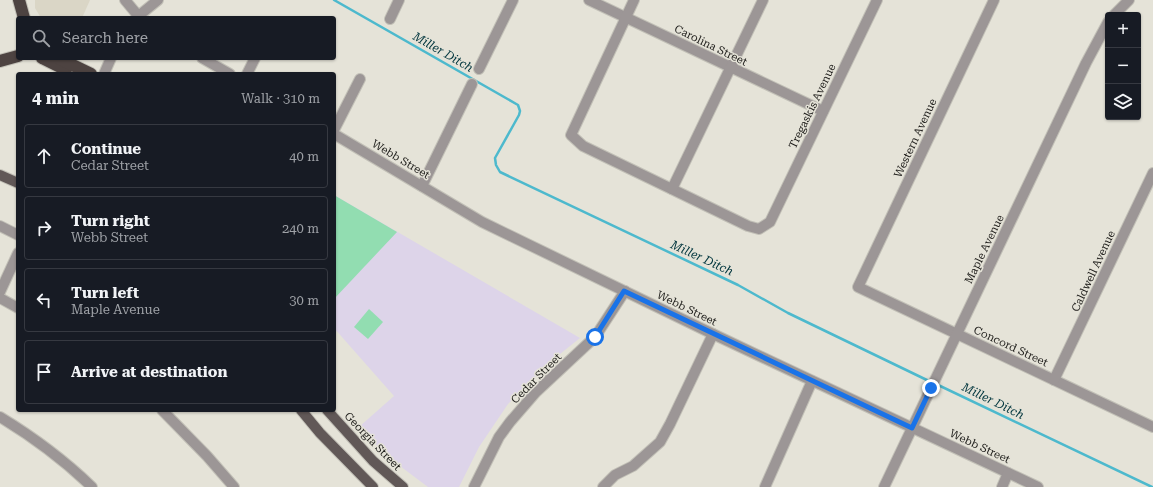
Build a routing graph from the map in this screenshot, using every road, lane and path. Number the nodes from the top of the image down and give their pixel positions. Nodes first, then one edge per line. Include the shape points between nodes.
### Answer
1 (20, 0) edge
2 (125, 0) edge
3 (158, 0) edge
4 (399, 0) edge
5 (513, 0) edge
6 (589, 0) edge
7 (634, 0) edge
8 (763, 0) edge
9 (877, 0) edge
10 (994, 0) edge
11 (1129, 0) edge
12 (1117, 12) edge
13 (24, 16) edge
14 (137, 16) edge
15 (139, 16) edge
16 (626, 17) junction
17 (390, 19) dead end
18 (1105, 28) edge
19 (16, 56) edge
20 (46, 60) edge
21 (62, 60) edge
22 (110, 60) edge
23 (206, 60) edge
24 (254, 60) edge
25 (0, 61) edge
26 (731, 67) junction
27 (479, 69) dead end
28 (69, 72) edge
29 (87, 72) edge
30 (105, 72) edge
31 (226, 72) edge
32 (248, 72) edge
33 (360, 79) dead end
34 (472, 84) dead end
35 (823, 111) junction
36 (336, 126) edge
37 (336, 135) edge
38 (1153, 173) edge
39 (0, 175) edge
40 (16, 182) edge
41 (422, 186) junction
42 (672, 189) junction
43 (0, 226) edge
44 (16, 234) edge
45 (16, 257) edge
46 (858, 287) joint
47 (624, 291) junction
48 (0, 292) edge
49 (0, 298) edge
50 (16, 307) edge
51 (713, 334) junction
52 (957, 334) junction
53 (1054, 380) junction
54 (812, 381) junction
55 (164, 412) edge
56 (303, 412) edge
57 (329, 412) edge
58 (0, 417) edge
59 (1152, 424) edge
60 (912, 428) junction
61 (1008, 473) junction
62 (92, 487) edge
63 (234, 487) edge
64 (373, 487) edge
65 (404, 487) edge
66 (474, 487) edge
67 (603, 487) edge
68 (765, 487) edge
69 (884, 487) edge
70 (1002, 487) edge
71 (1038, 487) edge

1 - 13 highway
2 - 14 street
3 - 15 street
4 - 17 street
5 - 27 street
6 - 16 street, Carolina Street
7 - 16 street
8 - 26 street
9 - 35 street, Tregaskis Avenue
10 - 46 street, Western Avenue
11 - 12 street
16 - 26 street, Carolina Street
16 - 42 street via 571,135 582,146
18 - 52 street, Maple Avenue
19 - 25 highway
20 - 28 highway
21 - 29 highway
22 - 30 street
23 - 31 street
24 - 32 street
26 - 35 street, Carolina Street
26 - 42 street
33 - 36 street
34 - 41 street
35 - 42 street, Tregaskis Avenue via 770,222 759,229
37 - 41 street, Webb Street
38 - 53 street, Caldwell Avenue
39 - 40 main road
41 - 47 street, Webb Street via 482,222
43 - 44 street
45 - 48 street
46 - 52 street, Concord Street
47 - 51 street, Webb Street
47 - 66 street, Cedar Street via 595,337 536,392 510,422 499,437
49 - 50 street
51 - 54 street, Webb Street
51 - 67 street via 660,442 633,466 615,475
52 - 53 street, Concord Street
52 - 60 street, Maple Avenue
53 - 59 street, Concord Street
54 - 60 street, Webb Street
54 - 68 street
55 - 63 street
56 - 64 main road
57 - 65 main road, Georgia Street via 373,461
58 - 62 street via 28,434
60 - 61 street, Webb Street
60 - 69 street, Maple Avenue
61 - 70 street
61 - 71 street, Webb Street

